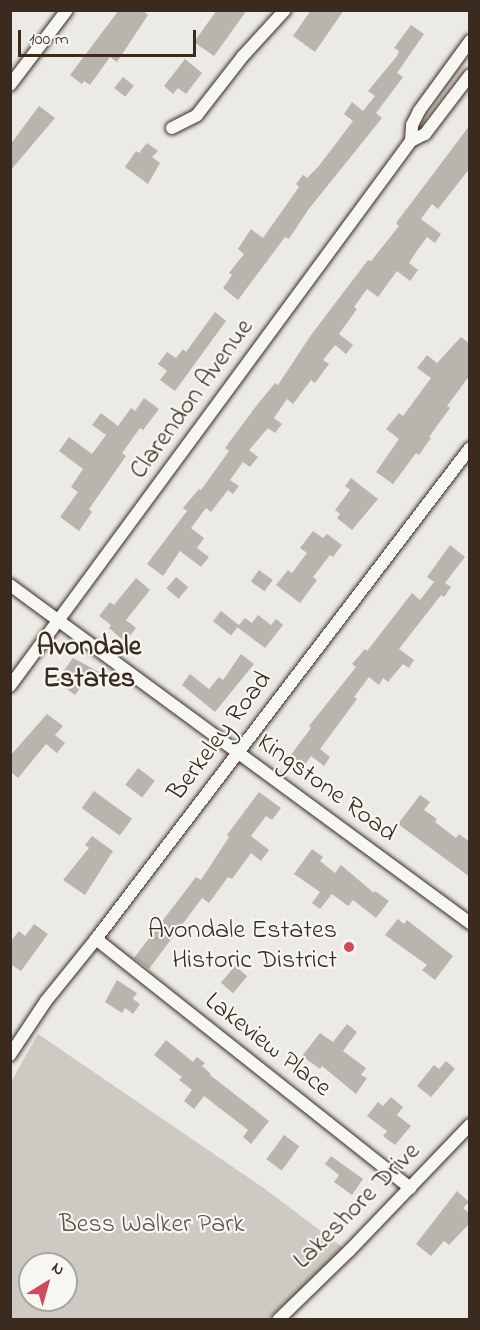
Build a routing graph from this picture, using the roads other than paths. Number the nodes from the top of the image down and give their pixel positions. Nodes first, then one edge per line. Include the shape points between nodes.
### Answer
1 (67, 10) edge
2 (285, 10) edge
3 (470, 41) edge
4 (470, 75) edge
5 (10, 86) edge
6 (172, 128) dead end
7 (411, 141) junction
8 (470, 448) edge
9 (10, 585) edge
10 (59, 620) junction
11 (10, 686) edge
12 (238, 752) junction
13 (470, 923) edge
14 (96, 939) junction
15 (10, 1054) edge
16 (470, 1125) edge
17 (410, 1188) junction
18 (278, 1320) edge

1 - 5 street
2 - 6 street via 197,115
3 - 7 street, Clarendon Avenue via 419,111 412,125
4 - 7 street, Clarendon Avenue via 425,134
7 - 10 street, Clarendon Avenue
8 - 12 street, Berkeley Road
9 - 10 street, Kingstone Road
10 - 11 street, Clarendon Avenue
10 - 12 street, Kingstone Road
12 - 13 street, Kingstone Road
12 - 14 street, Berkeley Road
14 - 15 street, Berkeley Road
14 - 17 street, Lakeview Place
16 - 17 street, Lakeshore Drive
17 - 18 street, Lakeshore Drive

